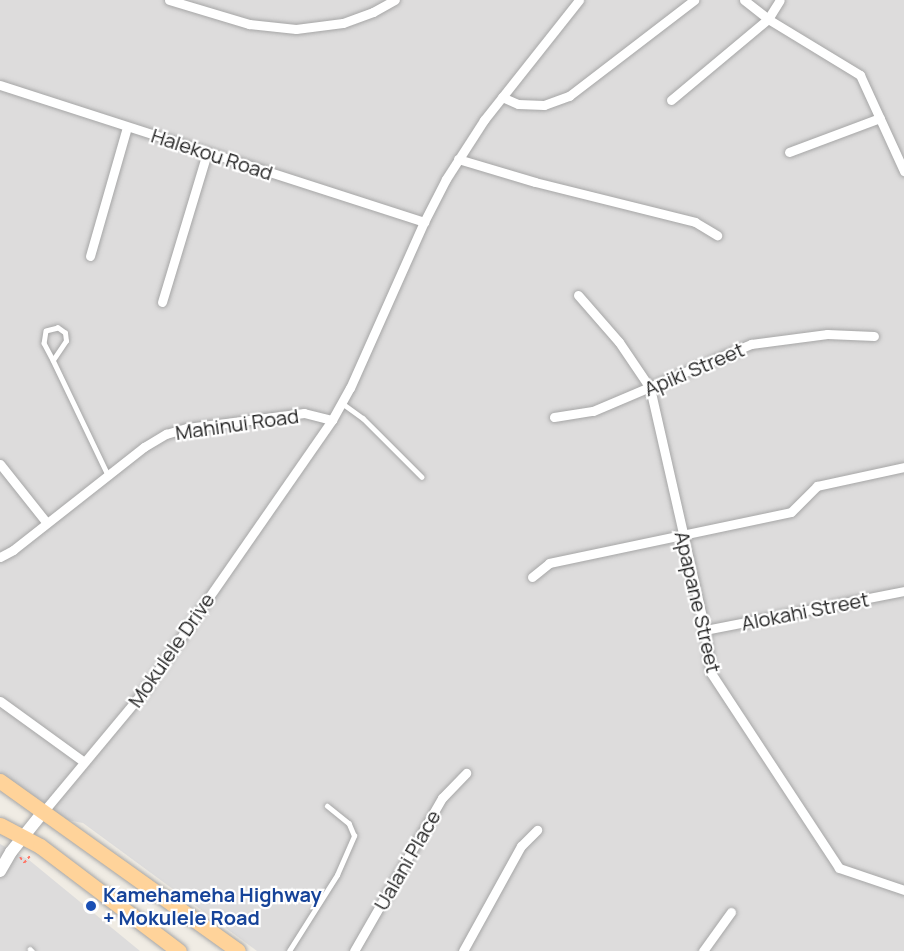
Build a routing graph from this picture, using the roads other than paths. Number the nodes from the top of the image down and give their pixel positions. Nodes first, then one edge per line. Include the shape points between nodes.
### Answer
1 (169, 0) edge
2 (395, 0) edge
3 (579, 0) edge
4 (694, 0) edge
5 (744, 0) edge
6 (780, 0) edge
7 (768, 19) junction
8 (0, 86) edge
9 (502, 97) junction
10 (672, 100) dead end
11 (880, 118) junction
12 (127, 127) junction
13 (789, 152) dead end
14 (207, 153) junction
15 (458, 159) junction
16 (904, 171) edge
17 (424, 222) junction
18 (717, 235) dead end
19 (90, 256) dead end
20 (578, 295) dead end
21 (162, 302) dead end
22 (874, 336) dead end
23 (52, 360) junction
24 (650, 388) junction
25 (342, 403) junction
26 (554, 417) dead end
27 (332, 420) junction
28 (0, 465) edge
29 (904, 467) edge
30 (108, 475) junction
31 (422, 477) dead end
32 (47, 523) junction
33 (682, 534) junction
34 (0, 557) edge
35 (532, 577) dead end
36 (904, 591) edge
37 (705, 630) junction
38 (0, 701) edge
39 (83, 761) junction
40 (466, 773) dead end
41 (0, 781) edge
42 (327, 806) dead end
43 (43, 812) junction
44 (0, 825) edge
45 (537, 830) dead end
46 (23, 837) junction
47 (0, 871) edge
48 (904, 890) edge
49 (731, 912) dead end
50 (179, 951) edge
51 (238, 951) edge
52 (289, 951) edge
53 (354, 951) edge
54 (463, 951) edge
55 (703, 951) edge

1 - 2 street via 249,24 296,29 343,23
3 - 9 street
4 - 9 street via 569,96 544,105 518,104
5 - 7 street
6 - 7 street
7 - 10 street
7 - 11 street via 860,75
8 - 12 street, Halekou Road
9 - 15 street
11 - 13 street
11 - 16 street
12 - 14 street, Halekou Road
12 - 19 street
14 - 17 street, Halekou Road
14 - 21 street
15 - 17 street
15 - 18 street via 695,222
17 - 25 street
20 - 24 street, Apapane Street via 619,342
22 - 24 street, Apiki Street via 827,334 751,344
23 - 23 lane via 44,339 46,331 58,328 65,333 66,341
23 - 30 lane
24 - 26 street, Apiki Street via 593,411
24 - 33 street, Apapane Street
25 - 27 street
25 - 31 lane via 363,418
27 - 30 street, Mahinui Road via 304,414 176,431 155,440
27 - 39 street, Mokulele Drive via 142,693
28 - 32 street
29 - 33 street via 817,486 791,512
30 - 32 street, Mahinui Road
32 - 34 street, Mahinui Road
33 - 35 street via 549,564
33 - 37 street, Apapane Street
36 - 37 street, Alokahi Street
37 - 48 street, Apapane Street via 711,673 839,868
38 - 39 street
39 - 43 street, Mokulele Drive
40 - 53 street, Ualani Place via 442,798
41 - 43 main road
42 - 52 lane via 349,824 354,836 337,875
43 - 46 street, Mokulele Drive
43 - 51 main road
44 - 46 main road
45 - 54 street via 521,846
46 - 47 street, Mokulele Drive
46 - 50 main road
49 - 55 street

